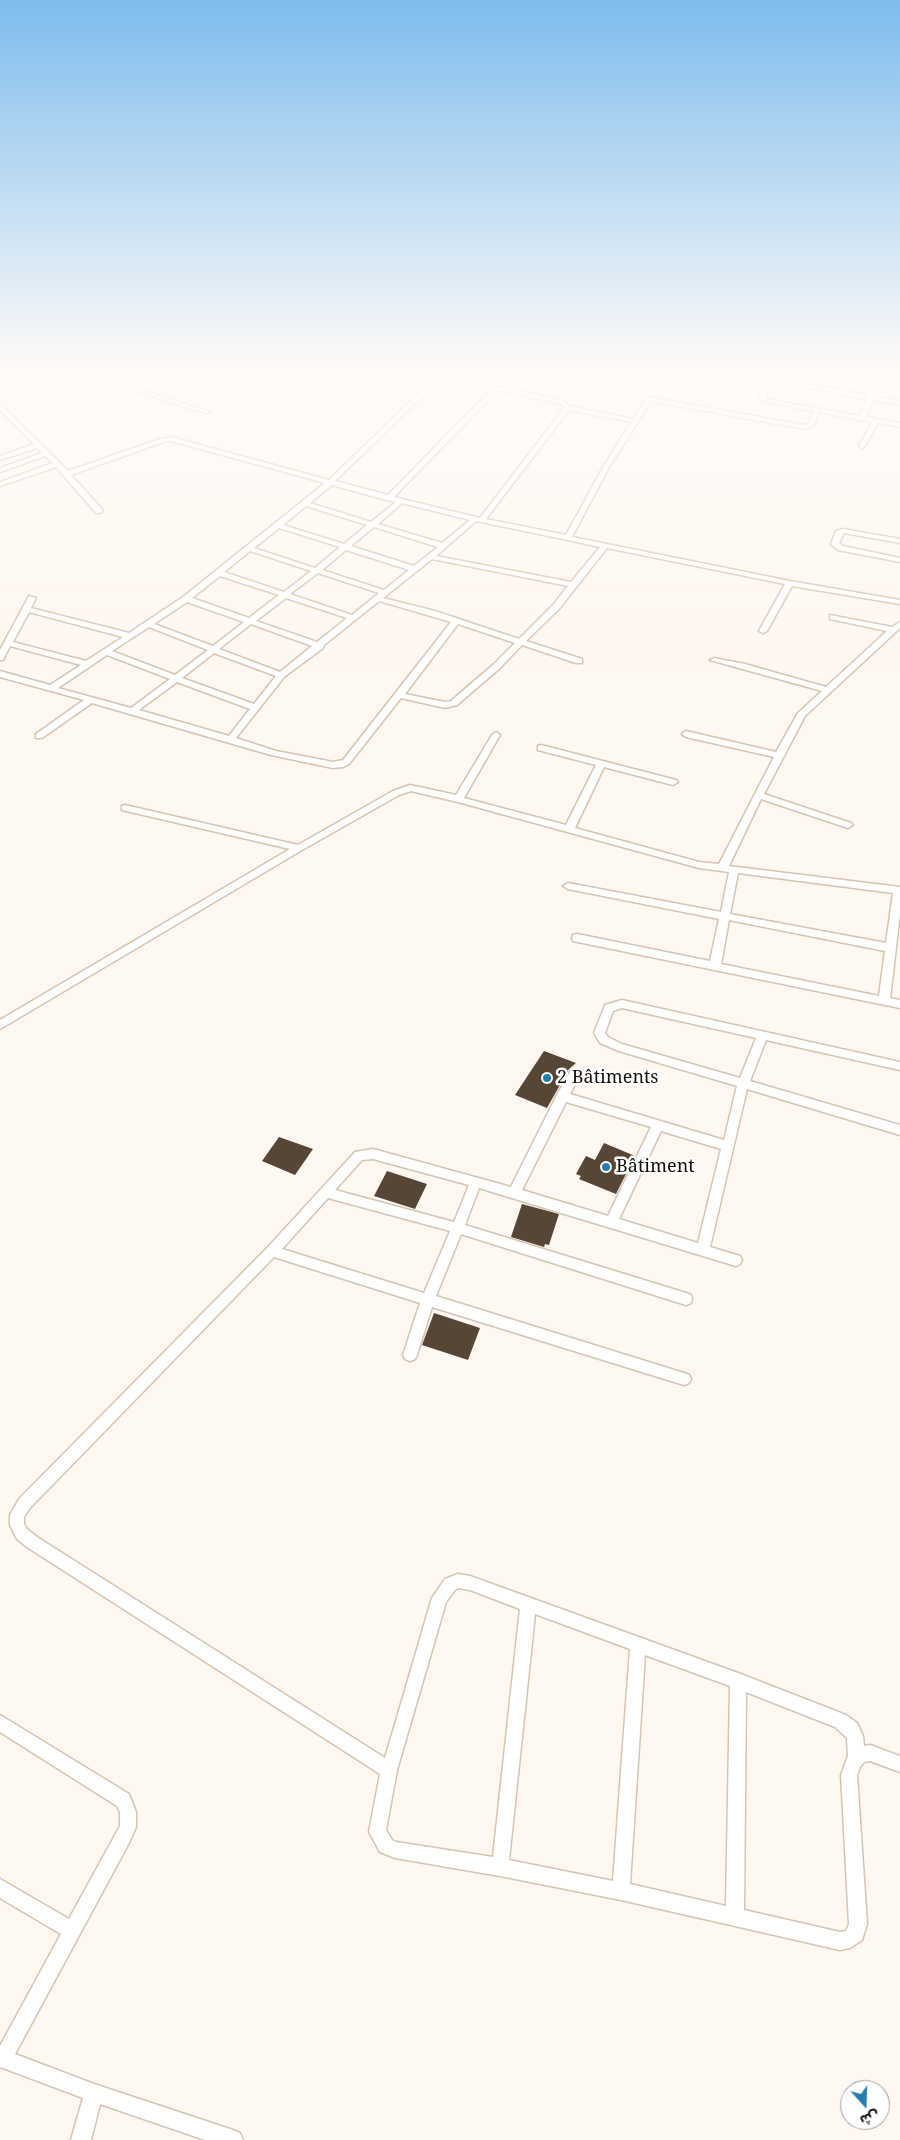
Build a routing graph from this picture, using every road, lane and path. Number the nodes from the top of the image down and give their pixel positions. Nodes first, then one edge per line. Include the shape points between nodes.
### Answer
1 (35, 472) edge
2 (65, 472) edge
3 (73, 472) edge
4 (292, 472) edge
5 (341, 472) edge
6 (415, 472) edge
7 (516, 472) edge
8 (603, 472) edge
9 (67, 474) junction
10 (331, 482) junction
11 (0, 484) edge
12 (389, 498) junction
13 (401, 501) junction
14 (306, 504) junction
15 (99, 511) dead end
16 (478, 519) junction
17 (373, 524) junction
18 (280, 526) junction
19 (568, 538) junction
20 (900, 541) edge
21 (605, 545) junction
22 (346, 546) junction
23 (443, 546) junction
24 (251, 548) junction
25 (431, 556) junction
26 (900, 560) edge
27 (415, 569) junction
28 (317, 570) junction
29 (220, 573) junction
30 (790, 583) junction
31 (573, 585) junction
32 (285, 595) junction
33 (382, 596) junction
34 (32, 598) dead end
35 (186, 599) junction
36 (900, 602) edge
37 (27, 609) junction
38 (833, 617) dead end
39 (354, 618) junction
40 (456, 621) junction
41 (250, 622) junction
42 (147, 624) junction
43 (900, 624) edge
44 (892, 630) junction
45 (763, 631) dead end
46 (130, 636) junction
47 (520, 642) junction
48 (8, 643) junction
49 (320, 646) junction
50 (215, 649) junction
51 (106, 652) junction
52 (0, 658) edge
53 (714, 660) dead end
54 (578, 661) dead end
55 (87, 664) junction
56 (0, 674) edge
57 (281, 676) junction
58 (176, 679) junction
59 (50, 688) junction
60 (827, 690) junction
61 (399, 695) junction
62 (90, 700) junction
63 (256, 708) junction
64 (133, 711) junction
65 (686, 734) dead end
66 (496, 735) dead end
67 (39, 736) dead end
68 (231, 739) junction
69 (541, 748) dead end
70 (778, 755) junction
71 (601, 764) junction
72 (673, 782) dead end
73 (758, 795) junction
74 (459, 799) junction
75 (125, 808) dead end
76 (848, 824) dead end
77 (569, 830) junction
78 (299, 848) junction
79 (722, 869) junction
80 (734, 871) junction
81 (568, 886) dead end
82 (899, 890) edge
83 (725, 916) junction
84 (577, 938) dead end
85 (891, 948) junction
86 (715, 965) junction
87 (884, 1000) junction
88 (900, 1004) edge
89 (0, 1025) edge
90 (762, 1037) junction
91 (900, 1066) edge
92 (575, 1073) dead end
93 (743, 1084) junction
94 (562, 1096) junction
95 (658, 1125) junction
96 (900, 1130) edge
97 (728, 1146) junction
98 (476, 1182) junction
99 (325, 1192) junction
100 (514, 1193) junction
101 (611, 1223) junction
102 (457, 1228) junction
103 (703, 1250) junction
104 (272, 1251) junction
105 (736, 1260) dead end
106 (428, 1299) junction
107 (686, 1299) dead end
108 (410, 1355) dead end
109 (684, 1379) dead end
110 (528, 1606) junction
111 (638, 1645) junction
112 (738, 1681) junction
113 (0, 1722) edge
114 (856, 1756) junction
115 (900, 1764) edge
116 (389, 1770) junction
117 (500, 1866) junction
118 (0, 1888) edge
119 (620, 1891) junction
120 (734, 1916) junction
121 (72, 1930) junction
122 (2, 2058) edge
123 (94, 2093) junction
124 (81, 2140) edge
125 (233, 2140) edge

1 - 11 street
2 - 9 street
3 - 9 street
4 - 10 street
5 - 10 street
6 - 12 street
7 - 16 street
8 - 19 street
9 - 15 street
10 - 12 street
10 - 14 street
12 - 13 street
13 - 16 street
13 - 17 street
14 - 17 street
14 - 18 street
16 - 19 street
16 - 23 street
17 - 22 street
17 - 23 street
18 - 22 street
18 - 24 street
19 - 21 street
20 - 26 street via 844,531 838,533 835,544
21 - 30 street
21 - 31 street
22 - 27 street
22 - 28 street
23 - 25 street
24 - 28 street
24 - 29 street
25 - 27 street
25 - 31 street
27 - 33 street
28 - 32 street
28 - 33 street
29 - 32 street
29 - 35 street
30 - 36 street
30 - 45 street
31 - 47 street via 556,607
32 - 39 street
32 - 41 street
33 - 39 street
33 - 40 street
34 - 37 street
35 - 41 street
35 - 42 street
37 - 46 street
37 - 48 street
38 - 44 street
39 - 49 street
40 - 47 street
40 - 61 street
41 - 49 street
41 - 50 street
42 - 46 street
42 - 50 street
43 - 44 street
44 - 60 street
46 - 51 street
47 - 54 street
47 - 61 street via 497,666 449,705
48 - 52 street
48 - 55 street
49 - 57 street
50 - 57 street
50 - 58 street
51 - 55 street
51 - 58 street
53 - 60 street
55 - 59 street
56 - 59 street
57 - 63 street
58 - 63 street
58 - 64 street
59 - 62 street
60 - 70 street via 801,716
61 - 68 street via 352,755 340,765 274,753
62 - 64 street
62 - 67 street
63 - 68 street
64 - 68 street
65 - 70 street
66 - 74 street
69 - 71 street
70 - 73 street
71 - 72 street
71 - 77 street
73 - 76 street
73 - 79 street
74 - 77 street
74 - 78 street via 416,789 403,790
75 - 78 street
77 - 79 street
78 - 89 street
79 - 80 street
80 - 82 street
80 - 83 street
81 - 83 street
82 - 85 street
83 - 85 street
83 - 86 street
84 - 86 street
85 - 87 street
86 - 87 street
87 - 88 street
90 - 91 street
90 - 93 street
90 - 93 street via 622,1004 609,1008 599,1033 604,1040 619,1047
92 - 94 street
93 - 96 street
93 - 97 street
94 - 95 street
94 - 100 street
95 - 97 street
95 - 101 street
97 - 103 street
98 - 99 street via 365,1153 359,1155
98 - 100 street
98 - 102 street
99 - 102 street
99 - 104 street
100 - 101 street
101 - 103 street
102 - 106 street
102 - 107 street
103 - 105 street
104 - 106 street
104 - 116 street via 24,1504 17,1515 17,1525 32,1542
106 - 108 street
106 - 109 street
110 - 111 street
110 - 116 street via 470,1583 458,1581 450,1584 440,1598
110 - 117 street
111 - 112 street
111 - 119 street
112 - 114 street via 847,1725 855,1736
112 - 120 street
113 - 121 street via 123,1800 128,1812 128,1827 123,1838
114 - 115 street via 870,1753
114 - 120 street via 849,1775 856,1934 840,1941
116 - 117 street via 378,1827 380,1840 386,1846
117 - 119 street
118 - 121 street
119 - 120 street
121 - 122 street
122 - 123 street
123 - 124 street
123 - 125 street

